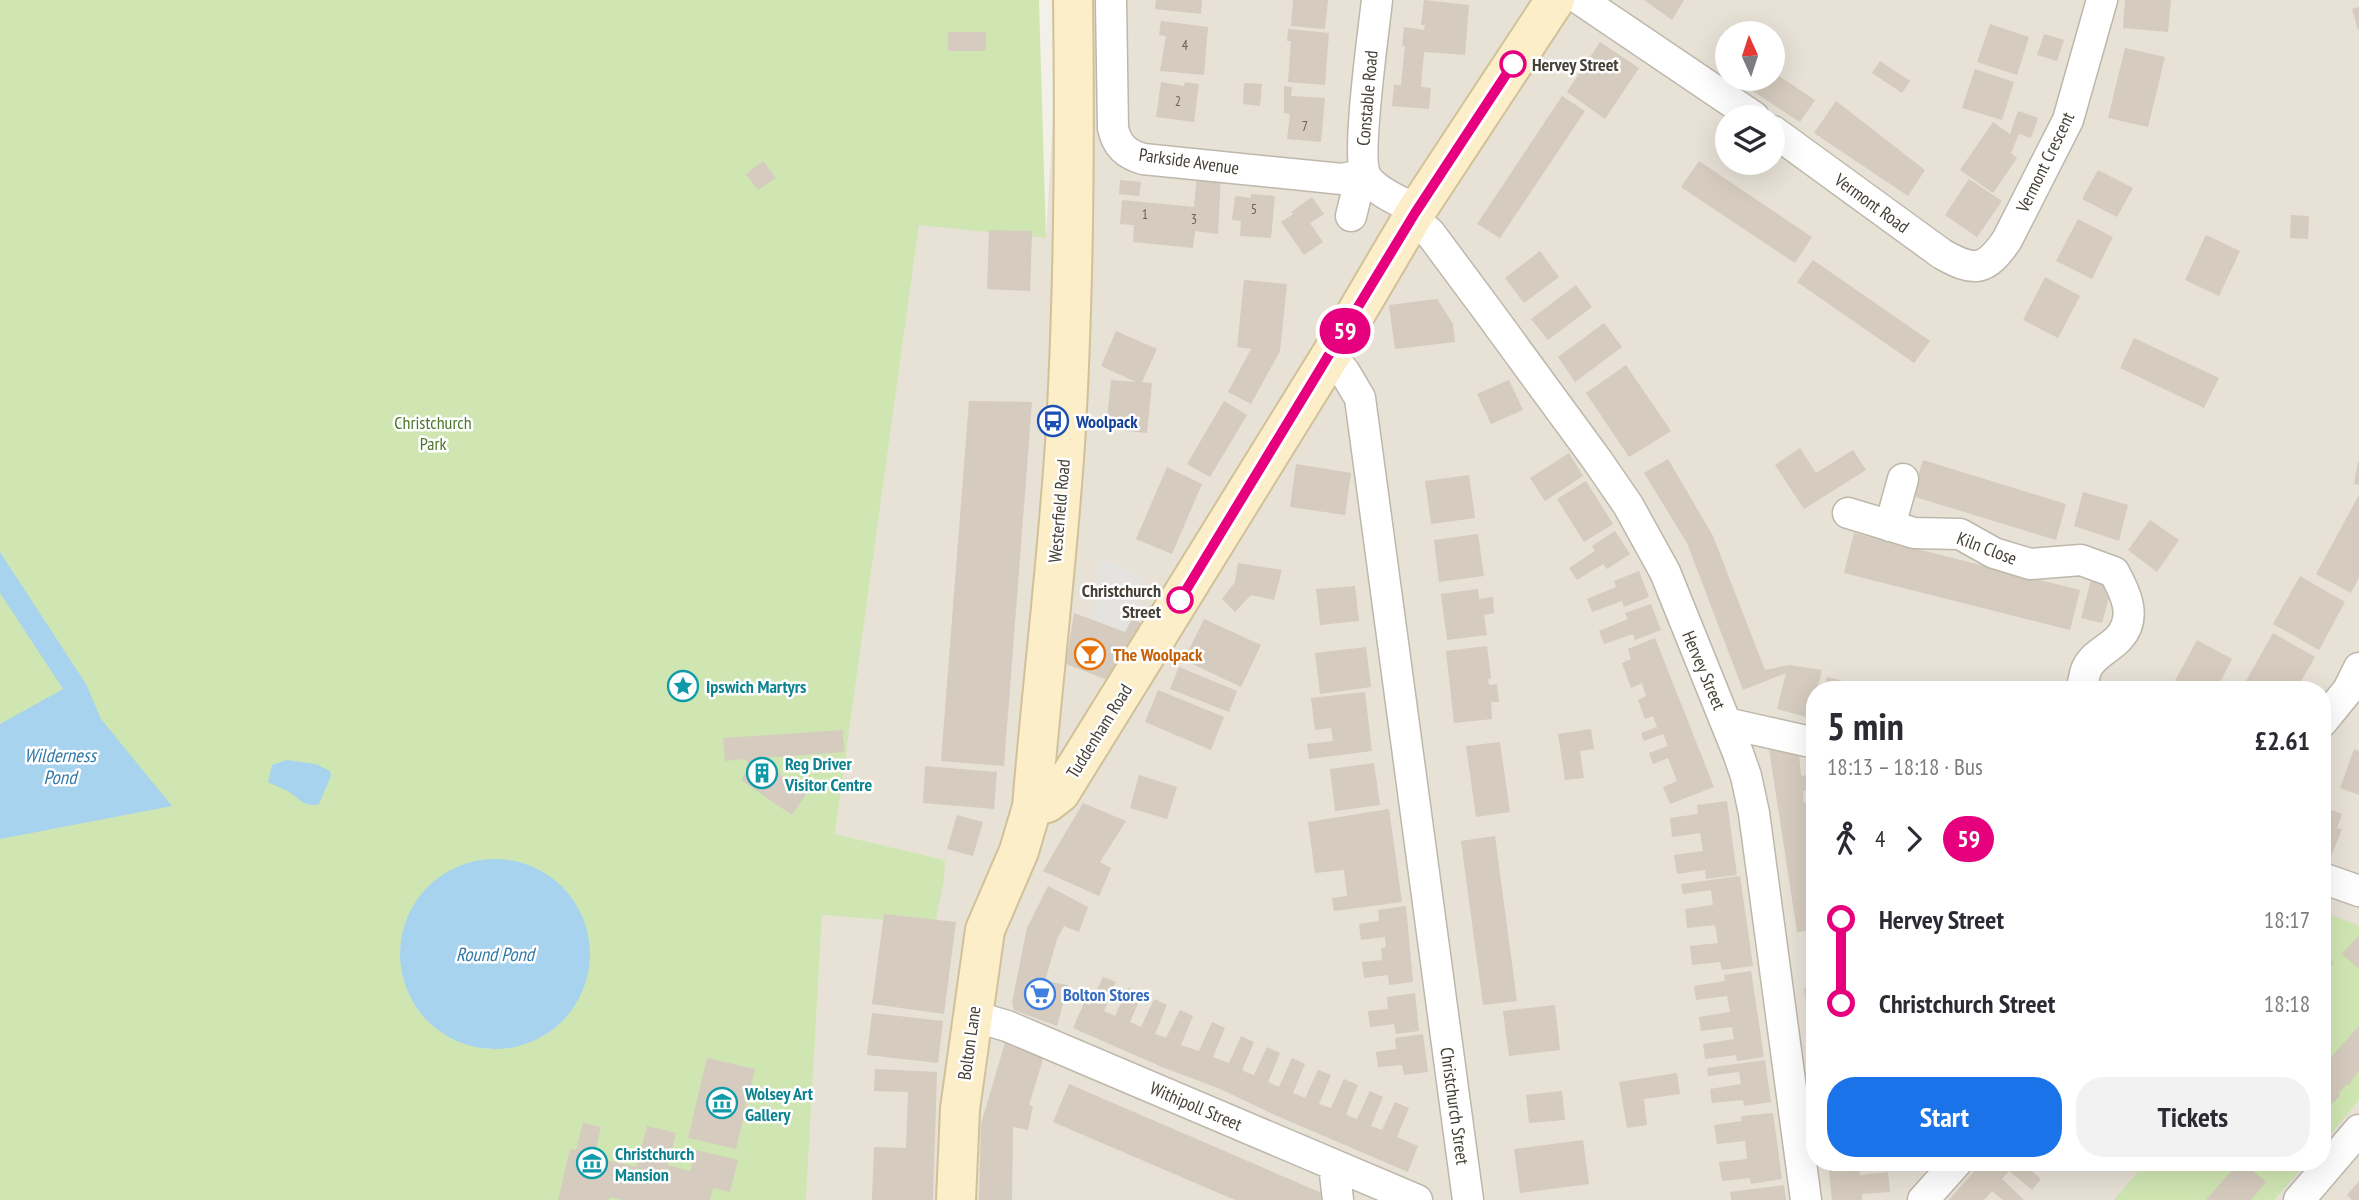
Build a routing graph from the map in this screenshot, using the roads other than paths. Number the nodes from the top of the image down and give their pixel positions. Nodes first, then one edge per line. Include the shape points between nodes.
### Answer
1 (1073, 0) edge
2 (1111, 0) edge
3 (1377, 0) edge
4 (1555, 0) edge
5 (1581, 0) edge
6 (2102, 0) edge
7 (1736, 105) edge
8 (1785, 140) edge
9 (1358, 194) junction
10 (1414, 214) junction
11 (1974, 267) joint
12 (1329, 357) junction
13 (1903, 479) dead end
14 (1848, 513) dead end
15 (1890, 526) junction
16 (2359, 668) edge
17 (2084, 681) edge
18 (2331, 711) edge
19 (1726, 723) junction
20 (1806, 741) edge
21 (1031, 807) junction
22 (2331, 881) edge
23 (1001, 889) joint
24 (2359, 891) edge
25 (972, 1016) junction
26 (2359, 1130) edge
27 (2331, 1163) edge
28 (1334, 1165) junction
29 (1949, 1171) edge
30 (2324, 1171) edge
31 (956, 1200) edge
32 (1338, 1200) edge
33 (1417, 1200) edge
34 (1468, 1200) edge
35 (1806, 1200) edge
36 (1923, 1200) edge
37 (2299, 1200) edge

1 - 21 main road, Westerfield Road via 1075,213 1070,353
2 - 9 street, Parkside Avenue via 1112,128 1121,148 1143,159 1342,179
3 - 9 street, Constable Road
4 - 10 main road, Tuddenham Road
5 - 7 street
6 - 11 street, Vermont Crescent via 2068,120 2007,240 1996,256
8 - 11 street, Vermont Road via 1942,254
9 - 10 street via 1372,184
10 - 12 main road, Tuddenham Road
10 - 19 street, Hervey Street via 1628,505 1665,572
12 - 21 main road, Tuddenham Road via 1060,793
12 - 34 street, Christchurch Street via 1344,371 1360,398
13 - 15 street
14 - 15 street, Kiln Close
15 - 17 street, Kiln Close via 1914,533 1960,534 1994,553 2030,564 2081,560 2114,572 2129,599 2127,624 2087,668
16 - 18 street
19 - 20 street
19 - 35 street, Hervey Street via 1754,813
21 - 23 main road, Westerfield Road via 1019,851
22 - 24 street
23 - 25 main road, Bolton Lane via 985,930
25 - 28 street, Withipoll Street via 1007,1026
25 - 31 main road, Bolton Lane via 960,1109
26 - 27 street
28 - 32 street
28 - 33 street, Withipoll Street
29 - 36 street
30 - 37 street

